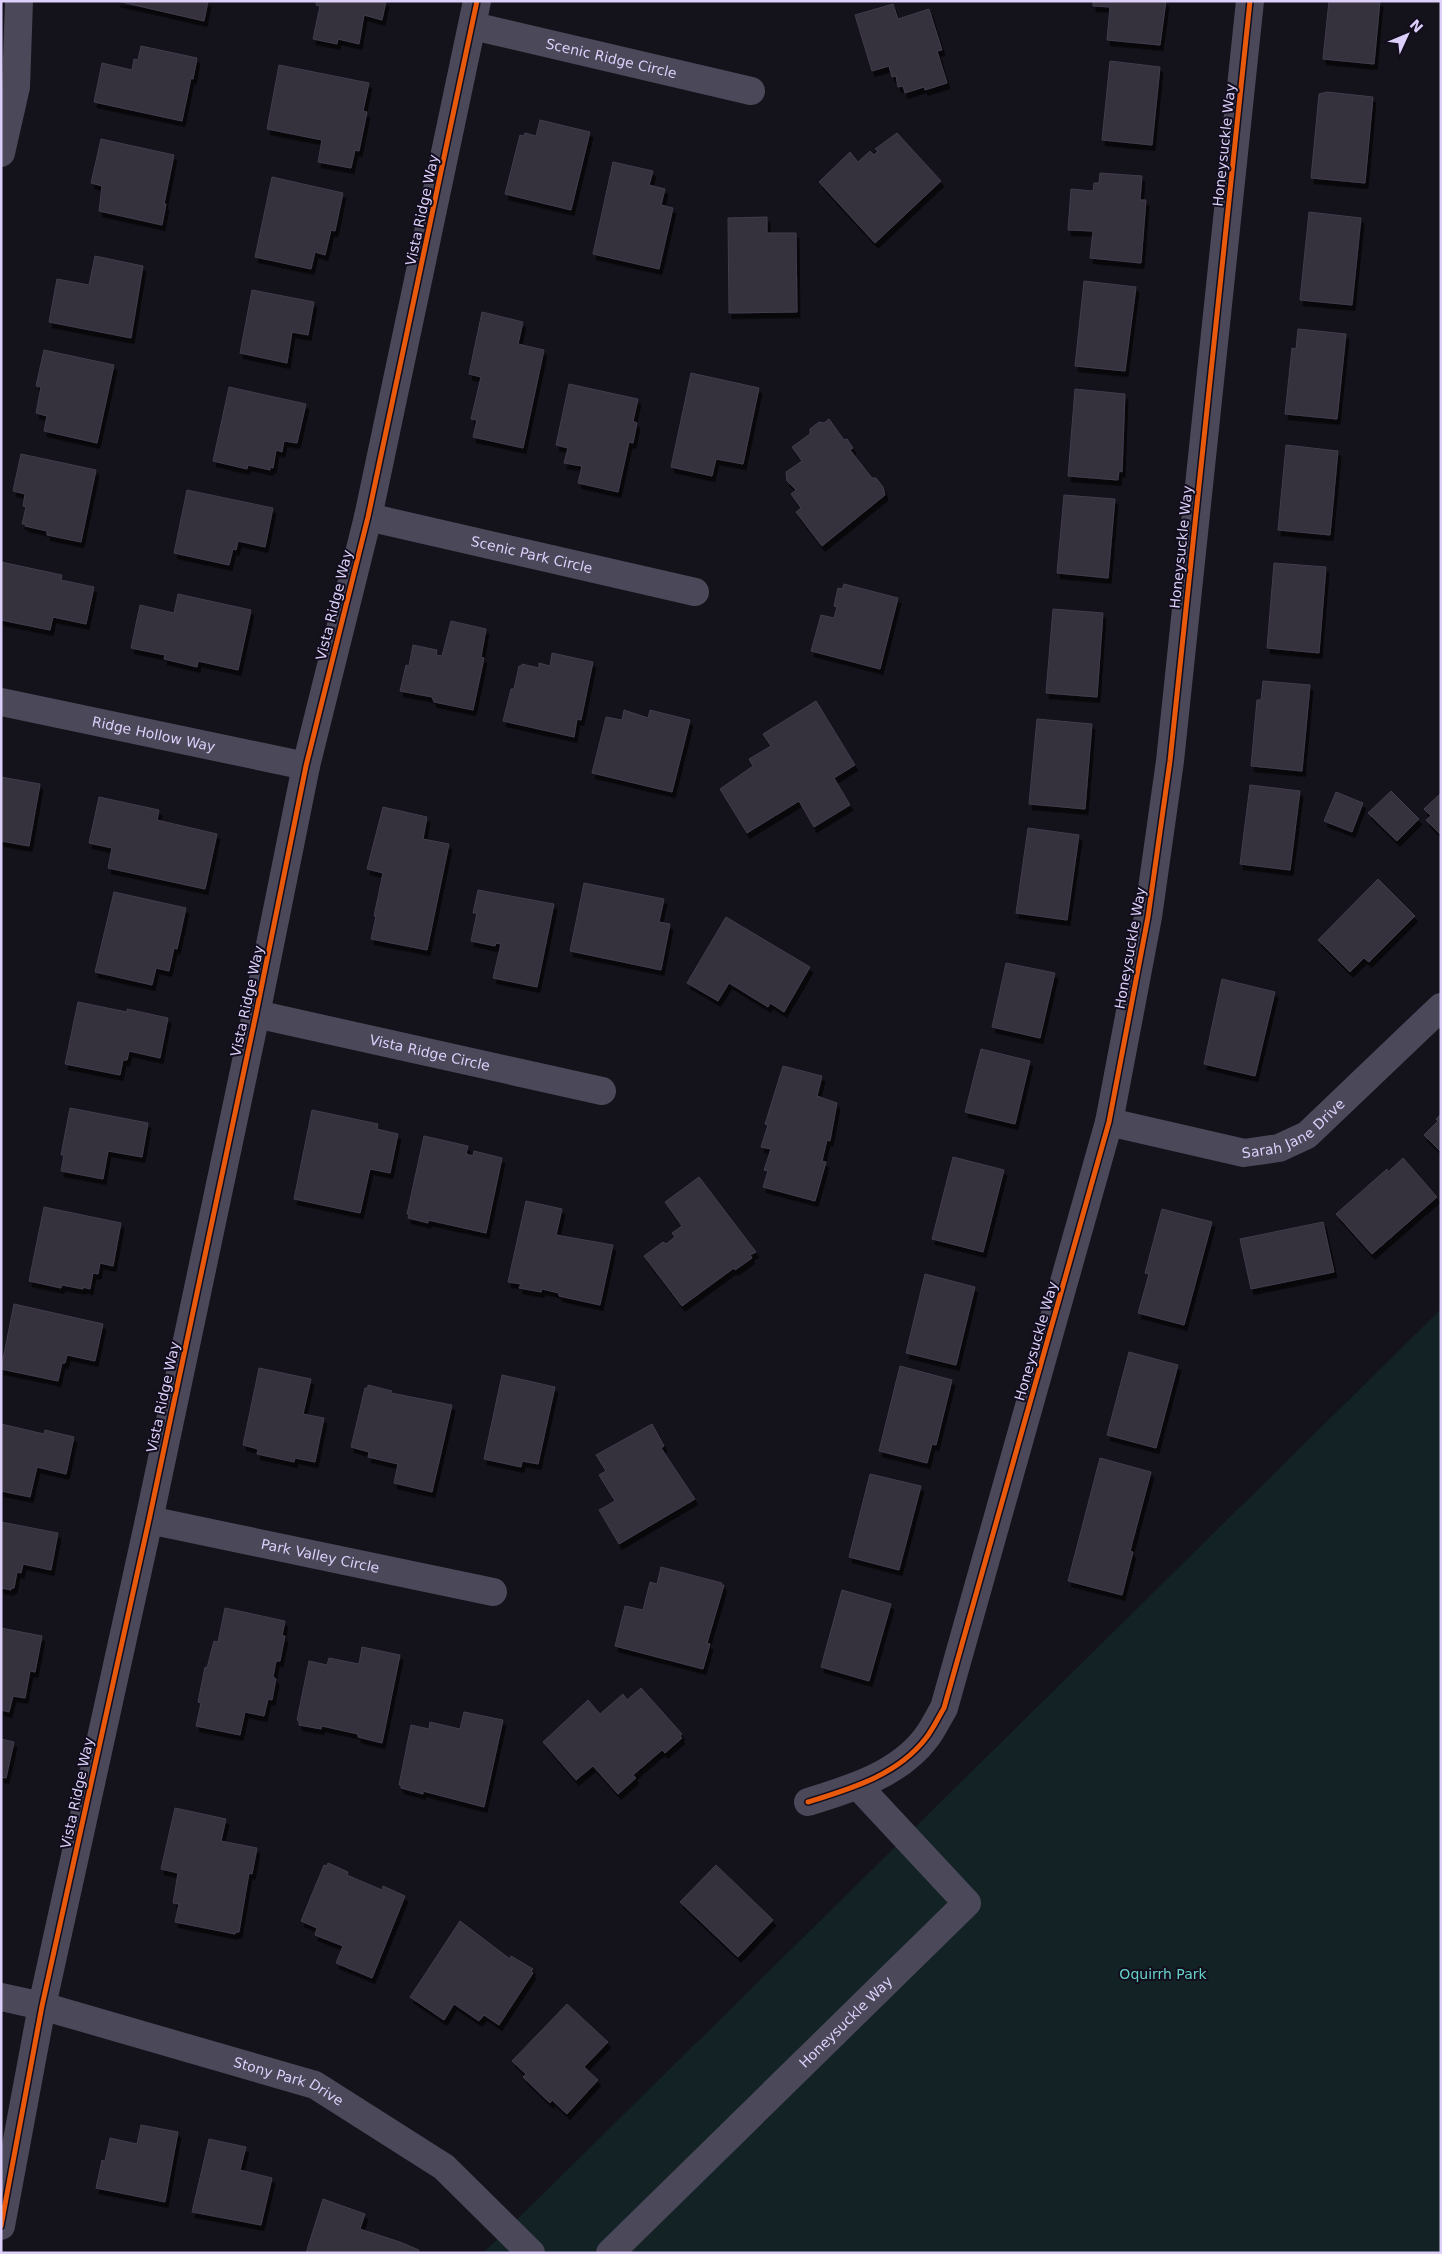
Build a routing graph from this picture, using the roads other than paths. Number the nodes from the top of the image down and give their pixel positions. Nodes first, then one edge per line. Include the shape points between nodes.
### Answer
1 (19, 1) edge
2 (1250, 1) edge
3 (475, 14) edge
4 (751, 92) dead end
5 (1, 153) edge
6 (368, 517) junction
7 (695, 592) dead end
8 (1, 702) edge
9 (306, 766) junction
10 (1441, 1007) edge
11 (256, 1014) junction
12 (602, 1090) dead end
13 (1109, 1122) junction
14 (149, 1520) junction
15 (493, 1592) dead end
16 (858, 1786) junction
17 (808, 1802) dead end
18 (1, 1997) edge
19 (42, 2006) junction
20 (1, 2226) edge
21 (531, 2253) edge
22 (610, 2253) edge

1 - 5 street via 16,87
2 - 13 street, Honeysuckle Way via 1170,761 1148,917
3 - 4 street, Scenic Ridge Circle
3 - 6 street, Vista Ridge Way
6 - 7 street, Scenic Park Circle
6 - 9 street, Vista Ridge Way
8 - 9 street, Ridge Hollow Way
9 - 11 street, Vista Ridge Way
10 - 13 street, Sarah Jane Drive via 1307,1135 1279,1148 1244,1153
11 - 12 street, Vista Ridge Circle
11 - 14 street, Vista Ridge Way
13 - 16 street, Honeysuckle Way via 944,1708 926,1738 901,1764
14 - 15 street, Park Valley Circle
14 - 19 street, Vista Ridge Way
16 - 17 street, Honeysuckle Way
16 - 22 street, Honeysuckle Way via 967,1903
18 - 19 street, Stony Park Drive
19 - 20 street, Vista Ridge Way
19 - 21 street, Stony Park Drive via 315,2085 444,2167

